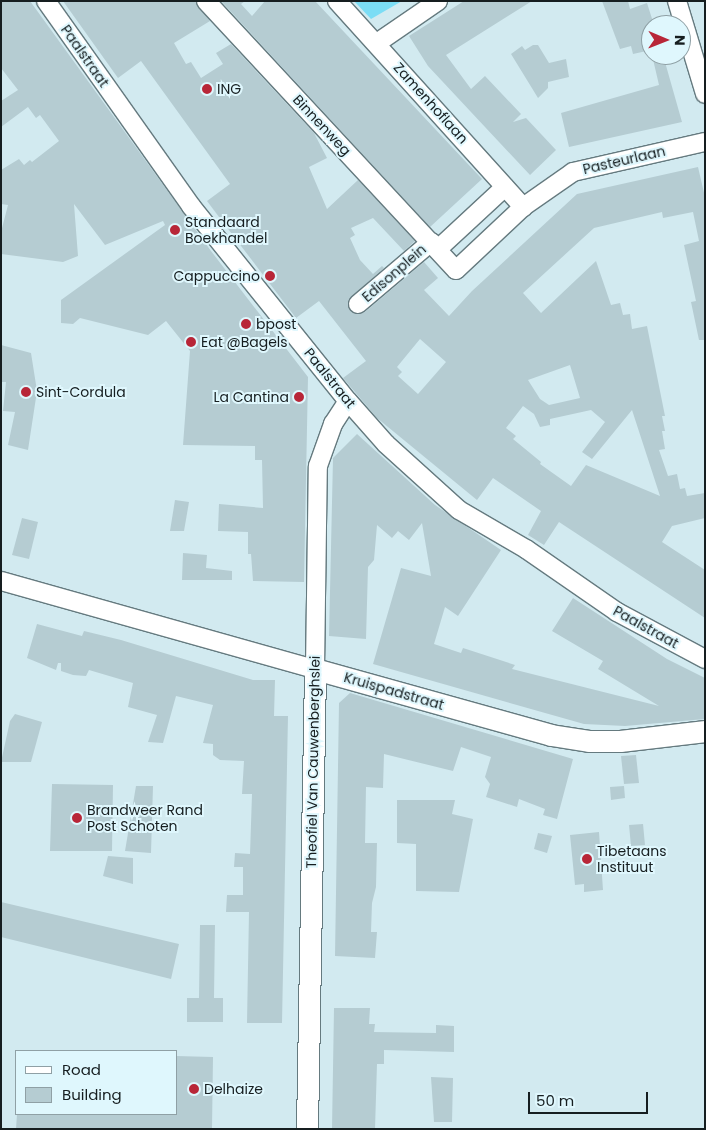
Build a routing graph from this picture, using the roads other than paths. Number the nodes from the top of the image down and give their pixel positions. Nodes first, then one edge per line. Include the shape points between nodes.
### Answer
1 (46, 1) edge
2 (206, 1) edge
3 (337, 1) edge
4 (438, 1) edge
5 (677, 1) edge
6 (378, 43) junction
7 (705, 94) edge
8 (705, 142) edge
9 (505, 187) junction
10 (523, 207) junction
11 (434, 245) junction
12 (358, 304) dead end
13 (348, 401) junction
14 (1, 581) edge
15 (705, 659) edge
16 (315, 669) junction
17 (705, 731) edge
18 (306, 1129) edge

1 - 13 street, Paalstraat via 191,206
2 - 11 street, Binnenweg
3 - 6 street, Zamenhoflaan
4 - 6 street
5 - 7 street
6 - 9 street, Zamenhoflaan
8 - 10 street, Pasteurlaan via 574,172
9 - 10 street, Zamenhoflaan
9 - 11 street, Edisonplein
10 - 11 street, Edisonplein via 456,270
11 - 12 street, Edisonplein
13 - 15 street, Paalstraat via 386,444 459,510 526,549 617,612
13 - 16 street, Theofiel Van Cauwenberghslei via 333,424 318,466
14 - 16 street, Kruispadstraat
16 - 17 street, Kruispadstraat via 551,735 580,740 620,741
16 - 18 street, Theofiel Van Cauwenberghslei

